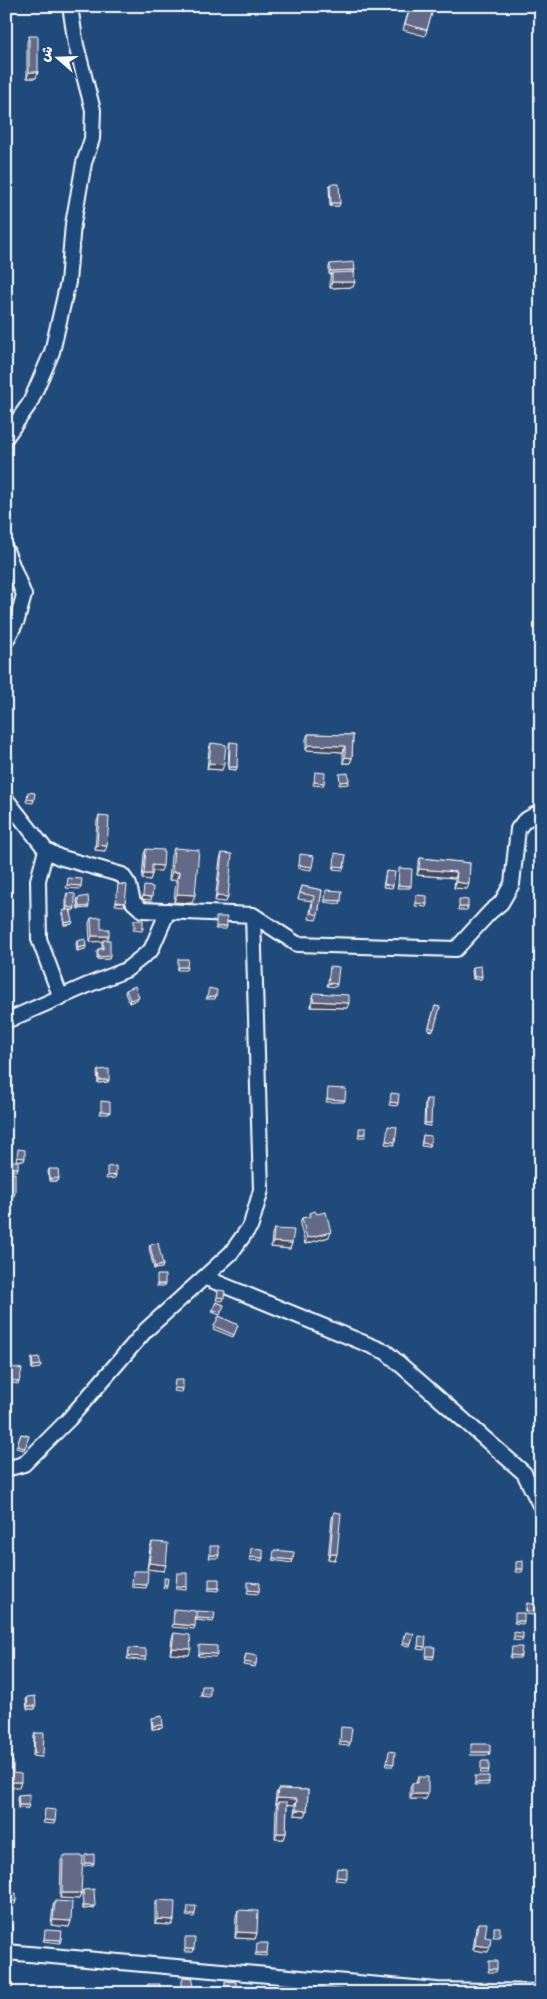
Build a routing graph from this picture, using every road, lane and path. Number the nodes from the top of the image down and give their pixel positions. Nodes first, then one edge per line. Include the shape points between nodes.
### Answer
1 (70, 6) edge
2 (6, 437) edge
3 (6, 550) edge
4 (6, 642) edge
5 (6, 799) edge
6 (541, 811) edge
7 (46, 850) junction
8 (168, 911) junction
9 (253, 915) junction
10 (61, 998) junction
11 (6, 1021) edge
12 (206, 1278) junction
13 (6, 1469) edge
14 (541, 1507) edge
15 (6, 1952) edge
16 (541, 1992) edge

1 - 2 street via 76,45 93,110 92,139 84,163 68,282 52,352 30,403
3 - 4 street via 24,595
5 - 7 street
6 - 9 street via 524,821 518,829 512,884 501,903 456,949 297,944
7 - 8 street via 59,857 122,875 138,908
7 - 10 street via 38,880 39,939
8 - 9 street
8 - 10 street via 151,950 126,970
9 - 12 street via 261,1190 251,1225 231,1253
10 - 11 street
12 - 13 street via 146,1330 69,1419 24,1464
12 - 14 street via 386,1352 524,1473
15 - 16 street via 437,1990

